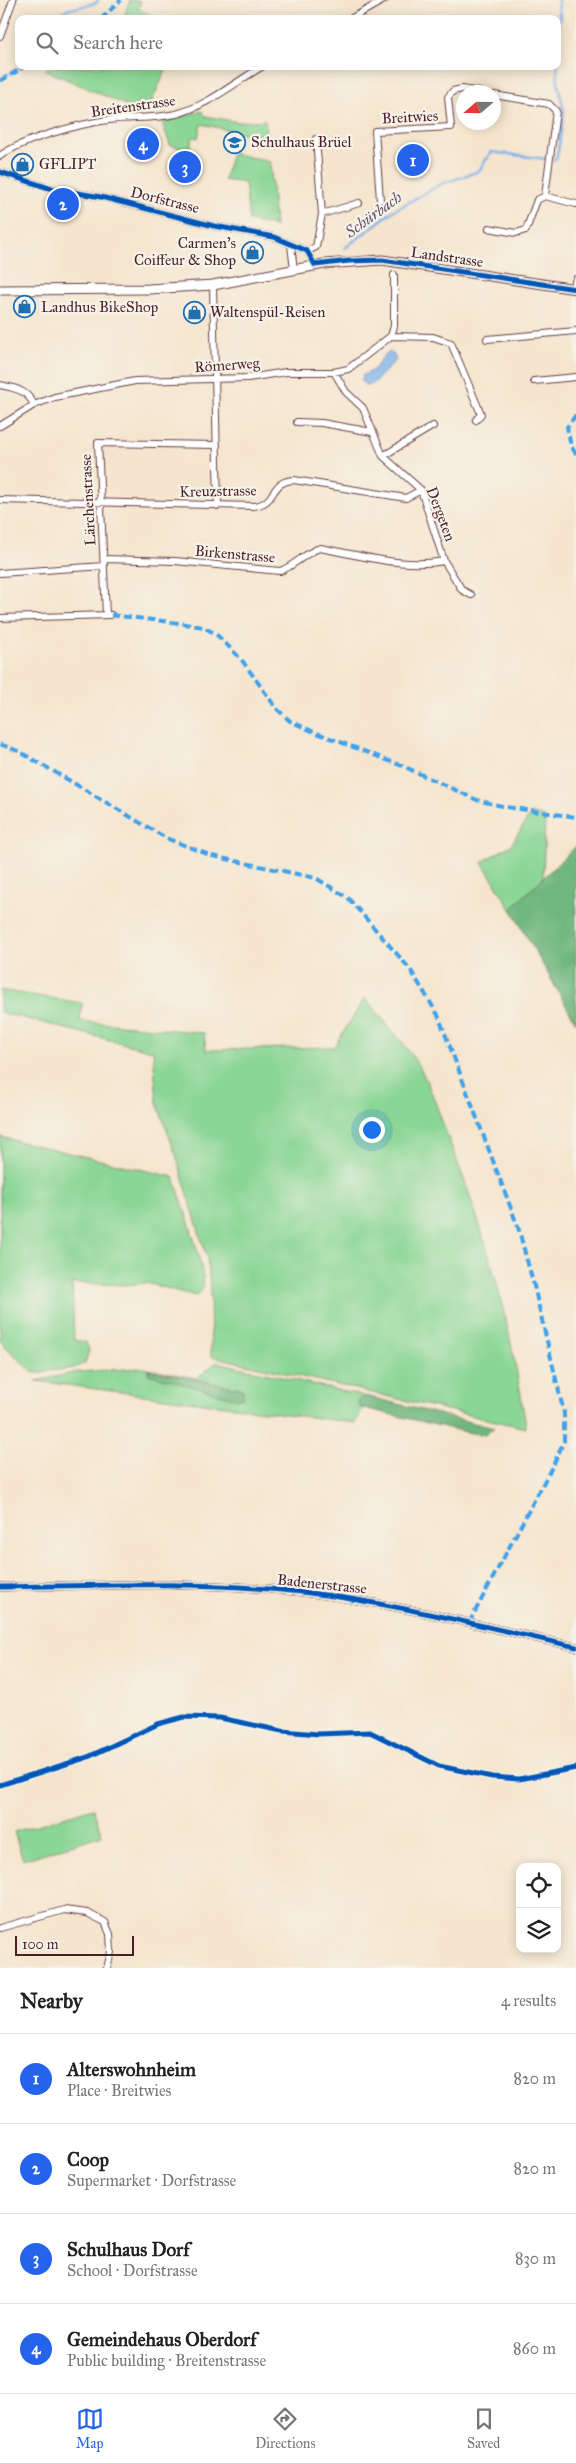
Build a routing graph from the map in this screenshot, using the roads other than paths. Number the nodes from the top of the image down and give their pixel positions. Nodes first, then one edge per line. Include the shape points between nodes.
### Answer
1 (13, 0) edge
2 (384, 0) edge
3 (357, 15) edge
4 (0, 36) edge
5 (256, 70) edge
6 (456, 91) edge
7 (501, 96) edge
8 (316, 139) dead end
9 (0, 156) edge
10 (0, 172) edge
11 (544, 196) junction
12 (380, 200) dead end
13 (359, 203) dead end
14 (576, 204) edge
15 (322, 214) junction
16 (489, 228) dead end
17 (291, 245) junction
18 (308, 250) junction
19 (315, 265) junction
20 (294, 270) junction
21 (394, 275) dead end
22 (213, 285) junction
23 (575, 286) edge
24 (0, 290) edge
25 (576, 332) edge
26 (391, 336) junction
27 (487, 339) dead end
28 (334, 372) junction
29 (576, 377) edge
30 (217, 380) junction
31 (534, 381) dead end
32 (0, 385) edge
33 (34, 405) junction
34 (476, 420) dead end
35 (297, 422) dead end
36 (0, 426) edge
37 (433, 426) dead end
38 (372, 432) junction
39 (217, 445) junction
40 (383, 456) junction
41 (421, 490) junction
42 (0, 500) edge
43 (101, 503) junction
44 (218, 506) junction
45 (104, 558) junction
46 (444, 561) junction
47 (104, 566) junction
48 (0, 574) edge
49 (471, 595) dead end
50 (0, 618) edge
51 (0, 1587) edge
52 (576, 1648) edge
53 (0, 1928) edge
54 (107, 1968) edge

1 - 4 street
2 - 3 street
5 - 9 street, Breitenstrasse via 197,106 177,114 106,120 15,147
6 - 12 street, Breitwies via 448,97 451,127 374,131
7 - 11 street via 549,104 556,111
8 - 15 street
10 - 17 street, Dorfstrasse via 49,188 274,237
11 - 14 street
11 - 16 street via 537,200 526,230 516,233
13 - 15 street
15 - 18 street via 316,247
17 - 18 street, Dorfstrasse
17 - 20 street
18 - 19 street
19 - 20 main road, Landstrasse
19 - 23 main road, Landstrasse via 382,260
20 - 22 main road, Landstrasse
21 - 26 street via 394,326
22 - 24 main road, Landstrasse
22 - 30 street
25 - 27 street
26 - 28 street, Römerweg via 348,369
26 - 34 street via 434,337 451,343 481,414
28 - 30 street, Römerweg via 286,372
28 - 38 street, Dergeten via 346,392 363,408
29 - 31 street
30 - 33 street, Römerweg via 135,381
30 - 39 street
32 - 33 street via 20,389
33 - 36 street, Römerweg
35 - 38 street
37 - 40 street
38 - 40 street, Dergeten
39 - 43 street, Lärchenstrasse via 98,443
39 - 44 street
40 - 41 street, Dergeten
41 - 44 street, Kreuzstrasse via 406,498 284,480 277,485 269,500 261,505
41 - 46 street, Dergeten
42 - 43 street, Kreuzstrasse
43 - 44 street, Kreuzstrasse
43 - 45 street, Lärchenstrasse
45 - 46 street, Birkenstrasse via 175,560 280,571 291,567 308,551 320,548 409,563
45 - 47 street, Lärchenstrasse
46 - 49 street, Dergeten via 462,590
47 - 48 street
47 - 50 street, Lärchenstrasse via 108,615
51 - 52 street, Badenerstrasse via 194,1585 301,1592 376,1602
53 - 54 street via 64,1910 87,1914 105,1922 110,1934 111,1952

